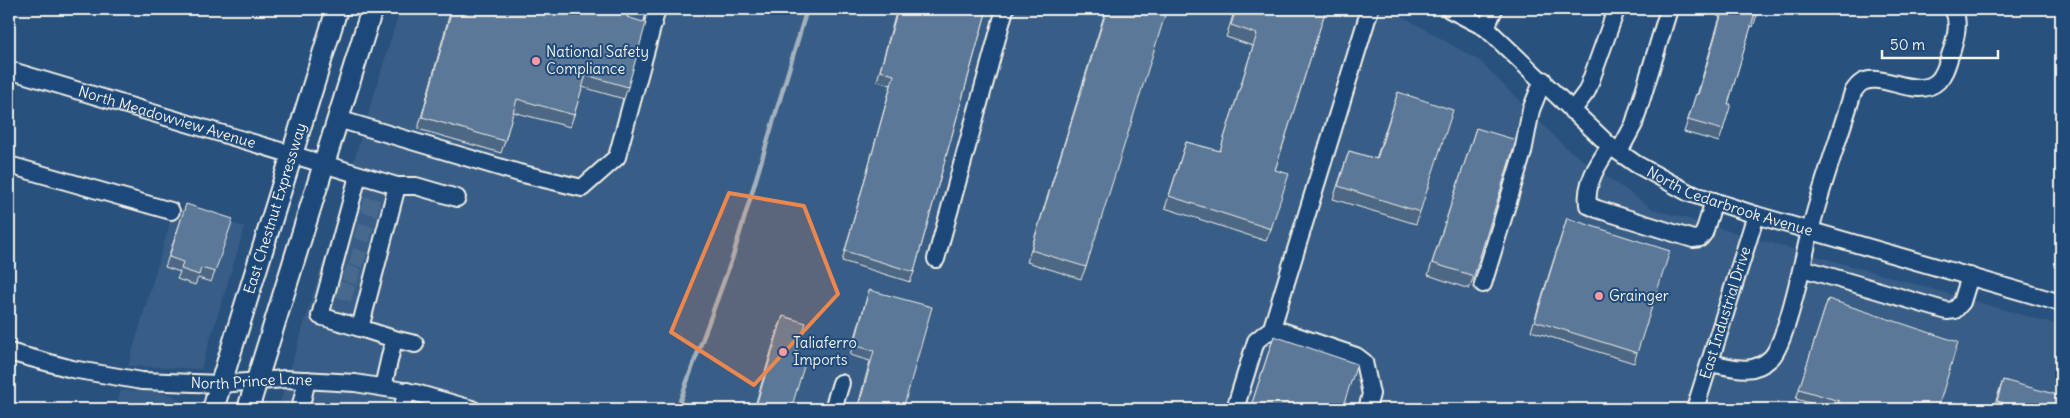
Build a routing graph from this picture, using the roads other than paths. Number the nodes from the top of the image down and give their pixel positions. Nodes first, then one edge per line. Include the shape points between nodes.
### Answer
1 (337, 9) edge
2 (372, 9) edge
3 (657, 9) edge
4 (1004, 9) edge
5 (1449, 9) edge
6 (1494, 9) edge
7 (1669, 9) edge
8 (1954, 9) edge
9 (1366, 10) edge
10 (1616, 10) edge
11 (1486, 28) junction
12 (9, 70) edge
13 (1543, 80) junction
14 (1572, 111) junction
15 (338, 119) junction
16 (1614, 149) junction
17 (291, 153) junction
18 (9, 166) edge
19 (324, 166) junction
20 (358, 176) junction
21 (397, 186) junction
22 (457, 198) dead end
23 (1714, 201) junction
24 (171, 211) dead end
25 (1756, 215) junction
26 (1810, 230) junction
27 (357, 258) junction
28 (936, 258) dead end
29 (1802, 268) junction
30 (1970, 276) junction
31 (1483, 284) dead end
32 (2061, 303) edge
33 (360, 328) junction
34 (1271, 331) junction
35 (394, 339) junction
36 (415, 344) dead end
37 (9, 352) edge
38 (1710, 363) junction
39 (307, 380) junction
40 (257, 382) junction
41 (841, 383) dead end
42 (220, 384) junction
43 (383, 387) junction
44 (407, 391) junction
45 (212, 409) edge
46 (248, 409) edge
47 (300, 409) edge
48 (402, 409) edge
49 (472, 409) edge
50 (833, 409) edge
51 (1235, 409) edge
52 (1367, 409) edge
53 (1695, 409) edge

1 - 17 main road, East Chestnut Expressway
2 - 15 main road
3 - 15 street via 617,157 582,188 518,173
4 - 28 street
5 - 11 street, North Cedarbrook Avenue
6 - 11 street
7 - 16 street via 1634,124
8 - 26 street via 1955,39 1945,72 1938,82 1927,88 1872,80 1862,83 1853,92
9 - 34 street
10 - 14 street via 1587,92
11 - 13 street, North Cedarbrook Avenue
12 - 17 street, North Meadowview Avenue
13 - 14 street, North Cedarbrook Avenue
13 - 31 street via 1531,110 1523,152
14 - 16 street, North Cedarbrook Avenue
15 - 19 main road
16 - 23 street, North Cedarbrook Avenue via 1661,179
16 - 23 street via 1594,171 1587,195 1588,205 1693,239 1704,233
17 - 19 street, North Meadowview Avenue
17 - 42 main road, East Chestnut Expressway
18 - 24 street
19 - 20 street, North Meadowview Avenue
19 - 40 main road
20 - 21 street, North Meadowview Avenue
20 - 27 street via 357,202 350,228
21 - 22 street, North Meadowview Avenue via 416,186
21 - 27 street via 385,210 378,237
23 - 25 street, North Cedarbrook Avenue
25 - 26 street, North Cedarbrook Avenue
25 - 38 street, East Industrial Drive
26 - 29 street
26 - 30 street, North Cedarbrook Avenue
27 - 33 street via 366,280
27 - 33 street via 338,271 320,316
29 - 30 street via 1947,311 1955,310 1962,302
29 - 38 street via 1779,344 1771,357 1756,368 1744,370
30 - 32 street, North Cedarbrook Avenue
33 - 35 street
34 - 51 street via 1256,341
34 - 52 street via 1279,330 1356,356 1364,362 1371,394
35 - 36 street
35 - 43 street
37 - 42 street, North Prince Lane via 72,369 142,381
38 - 53 street, East Industrial Drive
39 - 40 street, North Prince Lane
39 - 43 street, North Prince Lane
39 - 47 street
40 - 42 street, North Prince Lane
40 - 46 main road
41 - 50 street
42 - 45 main road, East Chestnut Expressway
43 - 44 street, North Prince Lane
44 - 48 street
44 - 49 street, North Prince Lane

